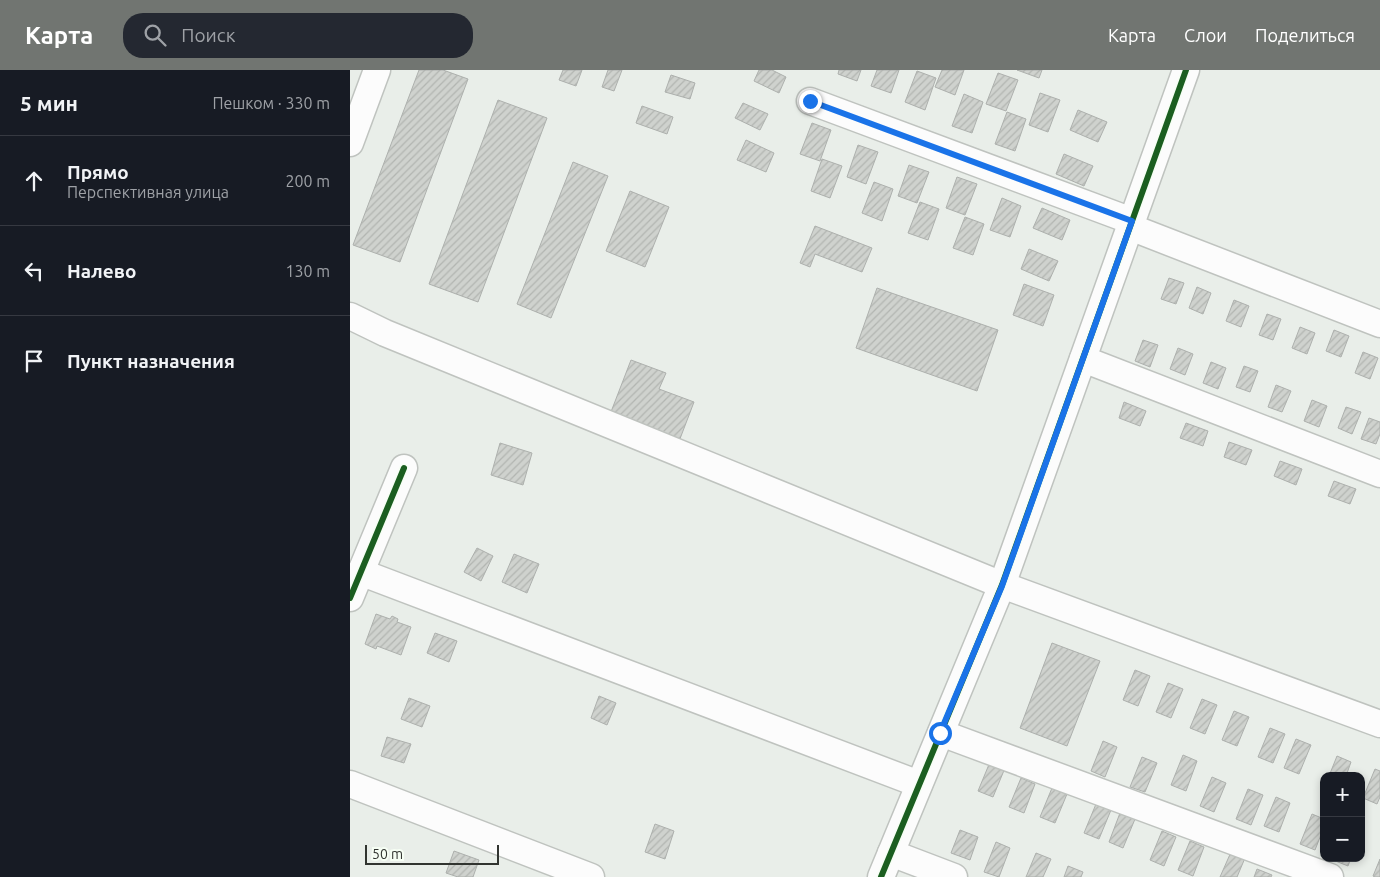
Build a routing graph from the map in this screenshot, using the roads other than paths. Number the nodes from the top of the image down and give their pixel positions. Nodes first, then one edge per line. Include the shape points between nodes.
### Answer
1 (378, 70) edge
2 (1186, 70) edge
3 (810, 101) dead end
4 (350, 143) edge
5 (1131, 224) junction
6 (350, 316) edge
7 (1380, 324) edge
8 (1083, 359) junction
9 (404, 468) dead end
10 (1380, 474) edge
11 (360, 572) junction
12 (1002, 586) junction
13 (350, 598) edge
14 (1380, 724) edge
15 (940, 733) junction
16 (350, 784) edge
17 (919, 784) junction
18 (891, 853) junction
19 (592, 877) edge
20 (881, 877) edge
21 (954, 877) edge
22 (1330, 877) edge

1 - 4 street
2 - 5 street
3 - 5 street
5 - 7 street
5 - 8 street
6 - 12 street
8 - 10 street
8 - 12 street
9 - 11 street
11 - 13 street
11 - 17 street
12 - 14 street
12 - 15 street
15 - 17 street
15 - 22 street
16 - 19 street
17 - 18 street
18 - 20 street
18 - 21 street

